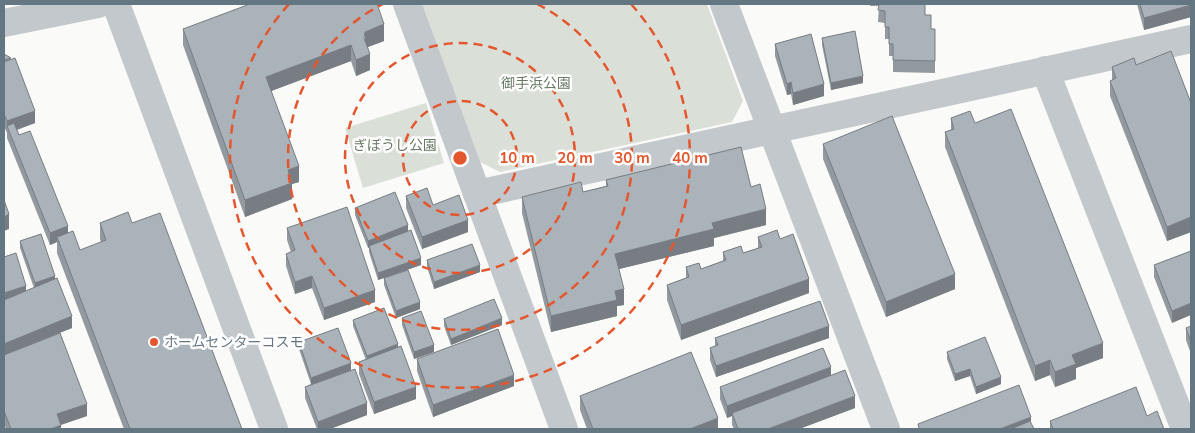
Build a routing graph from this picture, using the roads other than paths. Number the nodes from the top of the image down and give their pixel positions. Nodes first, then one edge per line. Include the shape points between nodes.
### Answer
1 (98, 4) edge
2 (116, 4) edge
3 (407, 4) edge
4 (724, 4) edge
5 (4, 23) edge
6 (1191, 38) edge
7 (1045, 70) junction
8 (772, 130) junction
9 (477, 194) junction
10 (274, 429) edge
11 (564, 429) edge
12 (886, 429) edge
13 (1185, 429) edge

1 - 5 street
2 - 10 street
3 - 9 street
4 - 8 street
6 - 7 street
7 - 8 street
7 - 13 street
8 - 9 street
8 - 12 street
9 - 11 street

